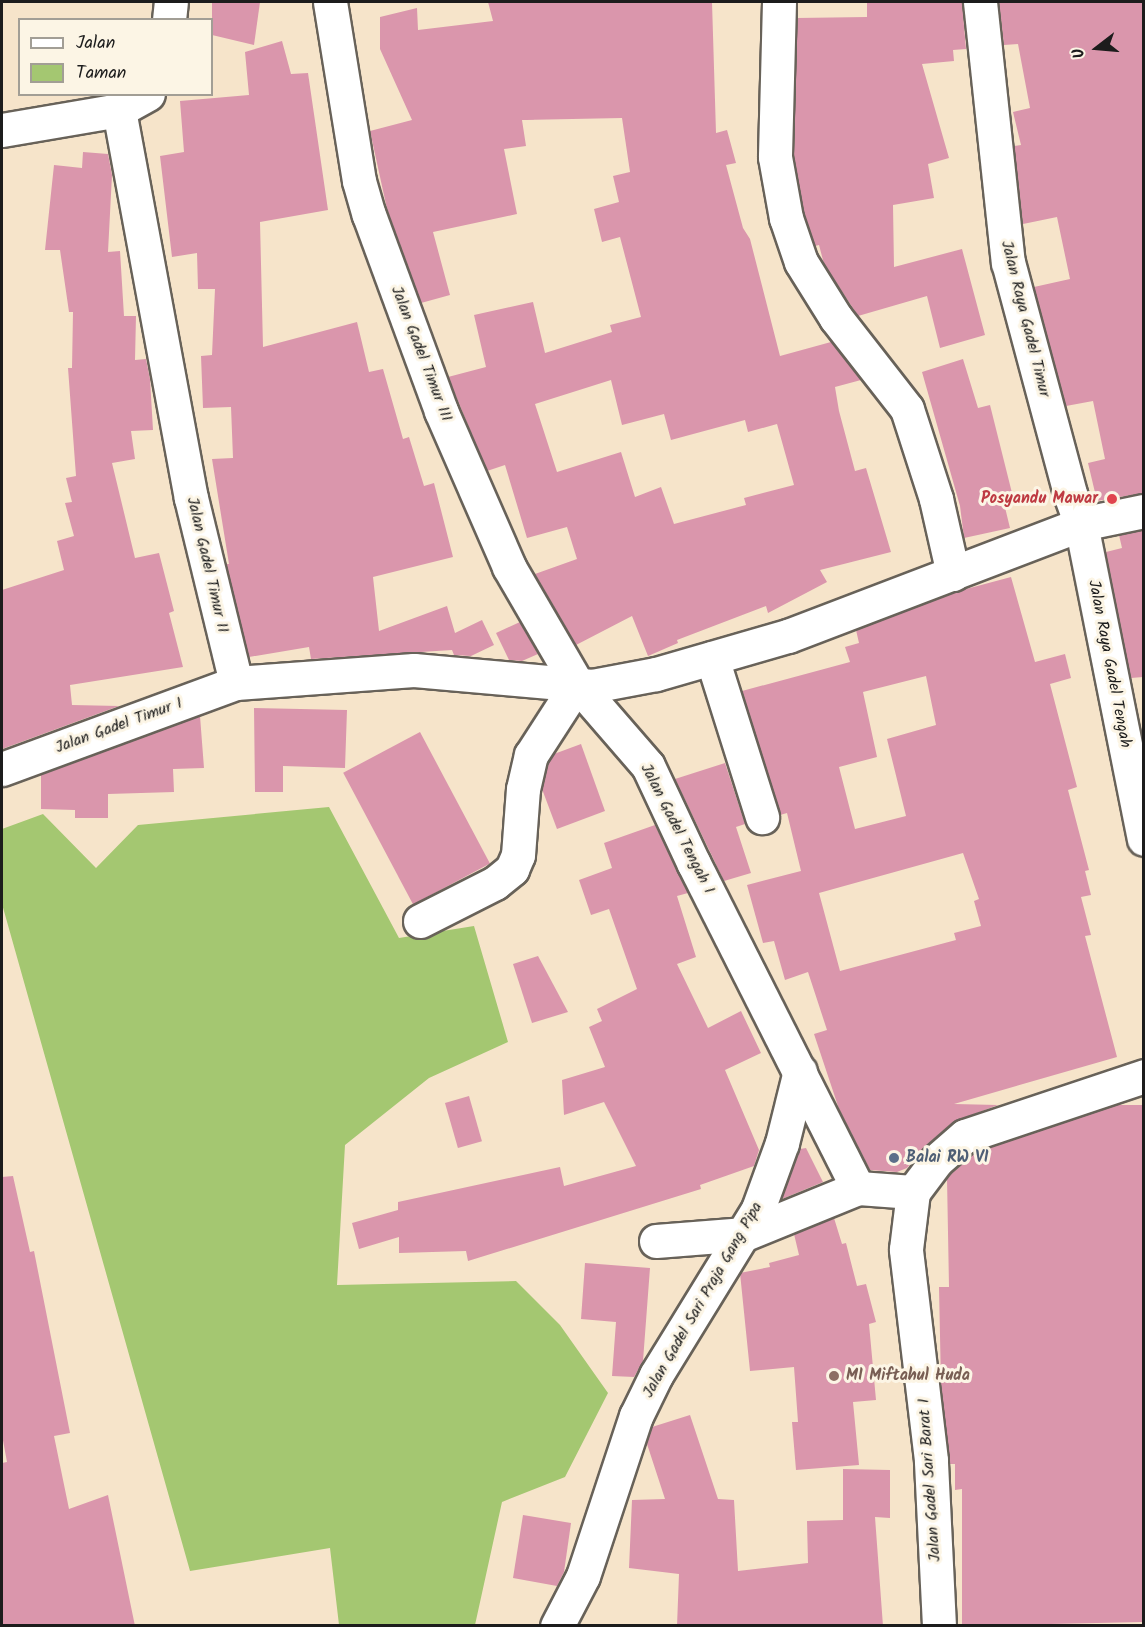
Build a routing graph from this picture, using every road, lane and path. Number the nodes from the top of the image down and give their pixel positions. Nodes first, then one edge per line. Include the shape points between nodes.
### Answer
1 (171, 2) edge
2 (330, 2) edge
3 (779, 2) edge
4 (980, 2) edge
5 (169, 18) edge
6 (145, 96) edge
7 (119, 111) junction
8 (2, 130) edge
9 (1143, 512) edge
10 (1081, 524) junction
11 (953, 574) junction
12 (712, 658) junction
13 (236, 683) junction
14 (577, 684) junction
15 (2, 769) edge
16 (762, 817) dead end
17 (1143, 840) edge
18 (420, 921) dead end
19 (800, 1071) junction
20 (1143, 1076) edge
21 (858, 1188) junction
22 (913, 1192) junction
23 (745, 1234) junction
24 (656, 1240) dead end
25 (557, 1626) edge
26 (939, 1626) edge

1 - 5 street
2 - 14 street, Jalan Gadel Timur III via 369,215 441,411 509,567
3 - 11 street via 775,157 786,218 801,262 836,318 907,409 936,499
4 - 10 street, Jalan Raya Gadel Timur via 1008,261
6 - 7 street
7 - 8 street
7 - 13 street, Jalan Gadel Timur II via 191,498
9 - 10 street
10 - 11 street
10 - 17 street, Jalan Raya Gadel Tengah
11 - 12 street via 788,636
12 - 14 street via 645,676 592,686
12 - 16 street
13 - 14 street via 414,670
13 - 15 street, Jalan Gadel Timur I
14 - 18 street via 531,755 523,789 518,855 512,869 495,883
14 - 19 street, Jalan Gadel Tengah I via 648,766
19 - 21 street, Jalan Gadel Tengah I
19 - 23 street, Jalan Gadel Sari Praja Gang Pipa via 770,1180
20 - 22 street via 965,1136 936,1161
21 - 22 street
21 - 23 street
22 - 26 street, Jalan Gadel Sari Barat I via 906,1249 931,1460
23 - 24 street
23 - 25 street, Jalan Gadel Sari Praja Gang Pipa via 651,1385 636,1416 583,1576

